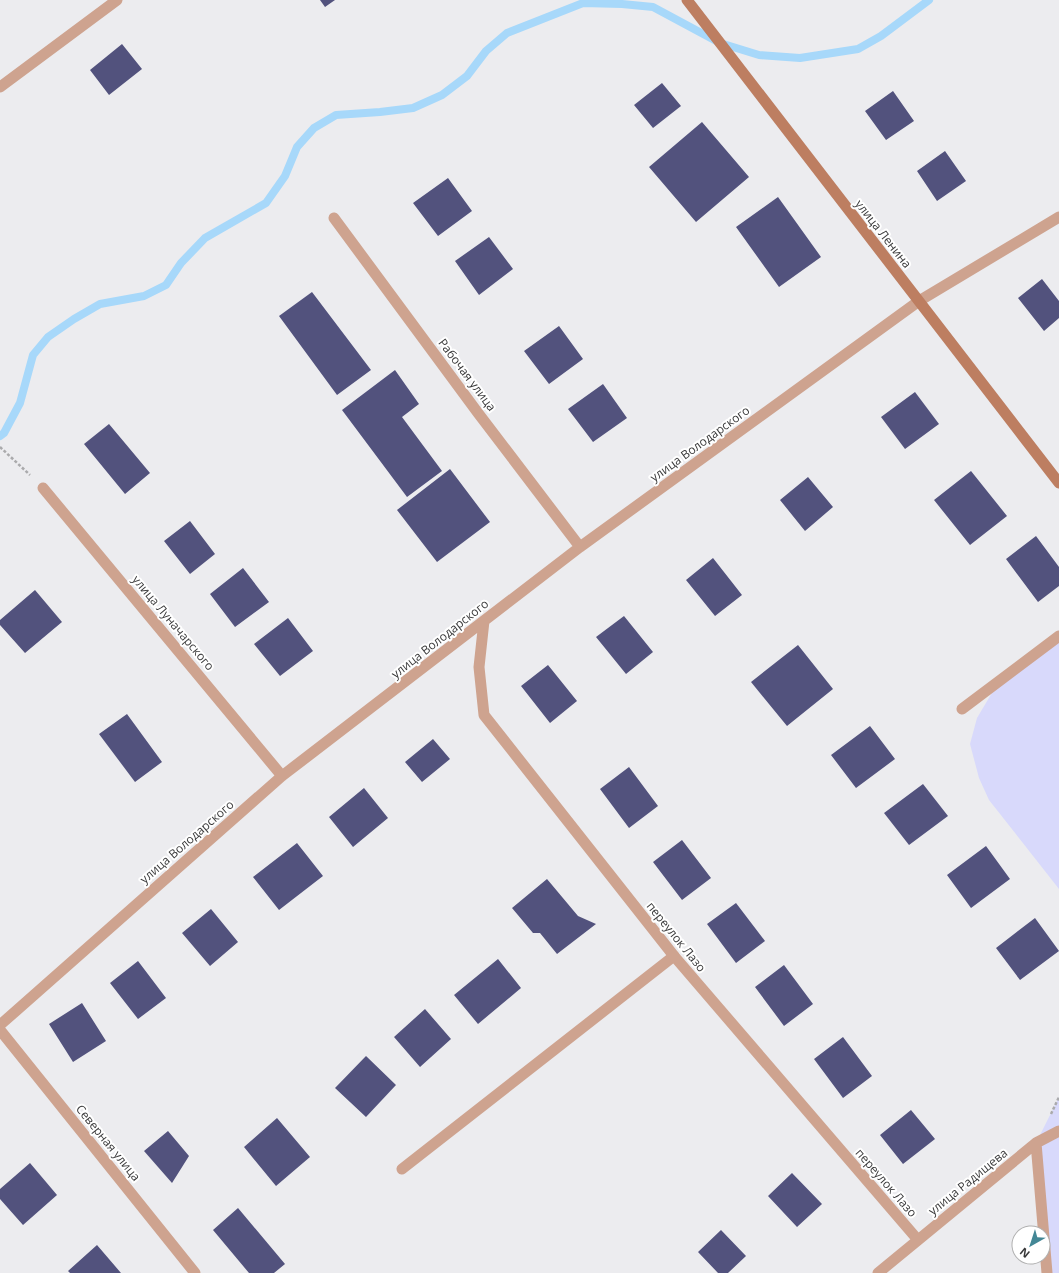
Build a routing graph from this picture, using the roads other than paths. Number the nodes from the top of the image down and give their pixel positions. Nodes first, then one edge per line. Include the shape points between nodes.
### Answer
1 (117, 0) edge
2 (687, 0) edge
3 (0, 87) edge
4 (1059, 217) edge
5 (334, 218) dead end
6 (919, 301) junction
7 (1059, 483) edge
8 (43, 488) dead end
9 (580, 547) junction
10 (484, 621) junction
11 (1059, 636) edge
12 (962, 709) dead end
13 (282, 776) junction
14 (674, 956) junction
15 (0, 1025) edge
16 (0, 1030) edge
17 (1059, 1131) edge
18 (1036, 1143) junction
19 (402, 1169) dead end
20 (918, 1240) junction
21 (195, 1273) edge
22 (878, 1273) edge
23 (1047, 1273) edge

1 - 3 street
2 - 6 main road, улица Ленина
4 - 6 street, улица Володарского
5 - 9 street, Рабочая улица
6 - 7 main road, улица Ленина
6 - 9 street, улица Володарского
8 - 13 street, улица Луначарского
9 - 10 street, улица Володарского
10 - 13 street, улица Володарского
10 - 14 street, переулок Лазо via 479,667 484,715
11 - 12 street
13 - 15 street, улица Володарского
14 - 19 street
14 - 20 street, переулок Лазо
16 - 21 street, Северная улица
17 - 18 street, улица Радищева
18 - 20 street, улица Радищева
18 - 23 street
20 - 22 street, улица Радищева

